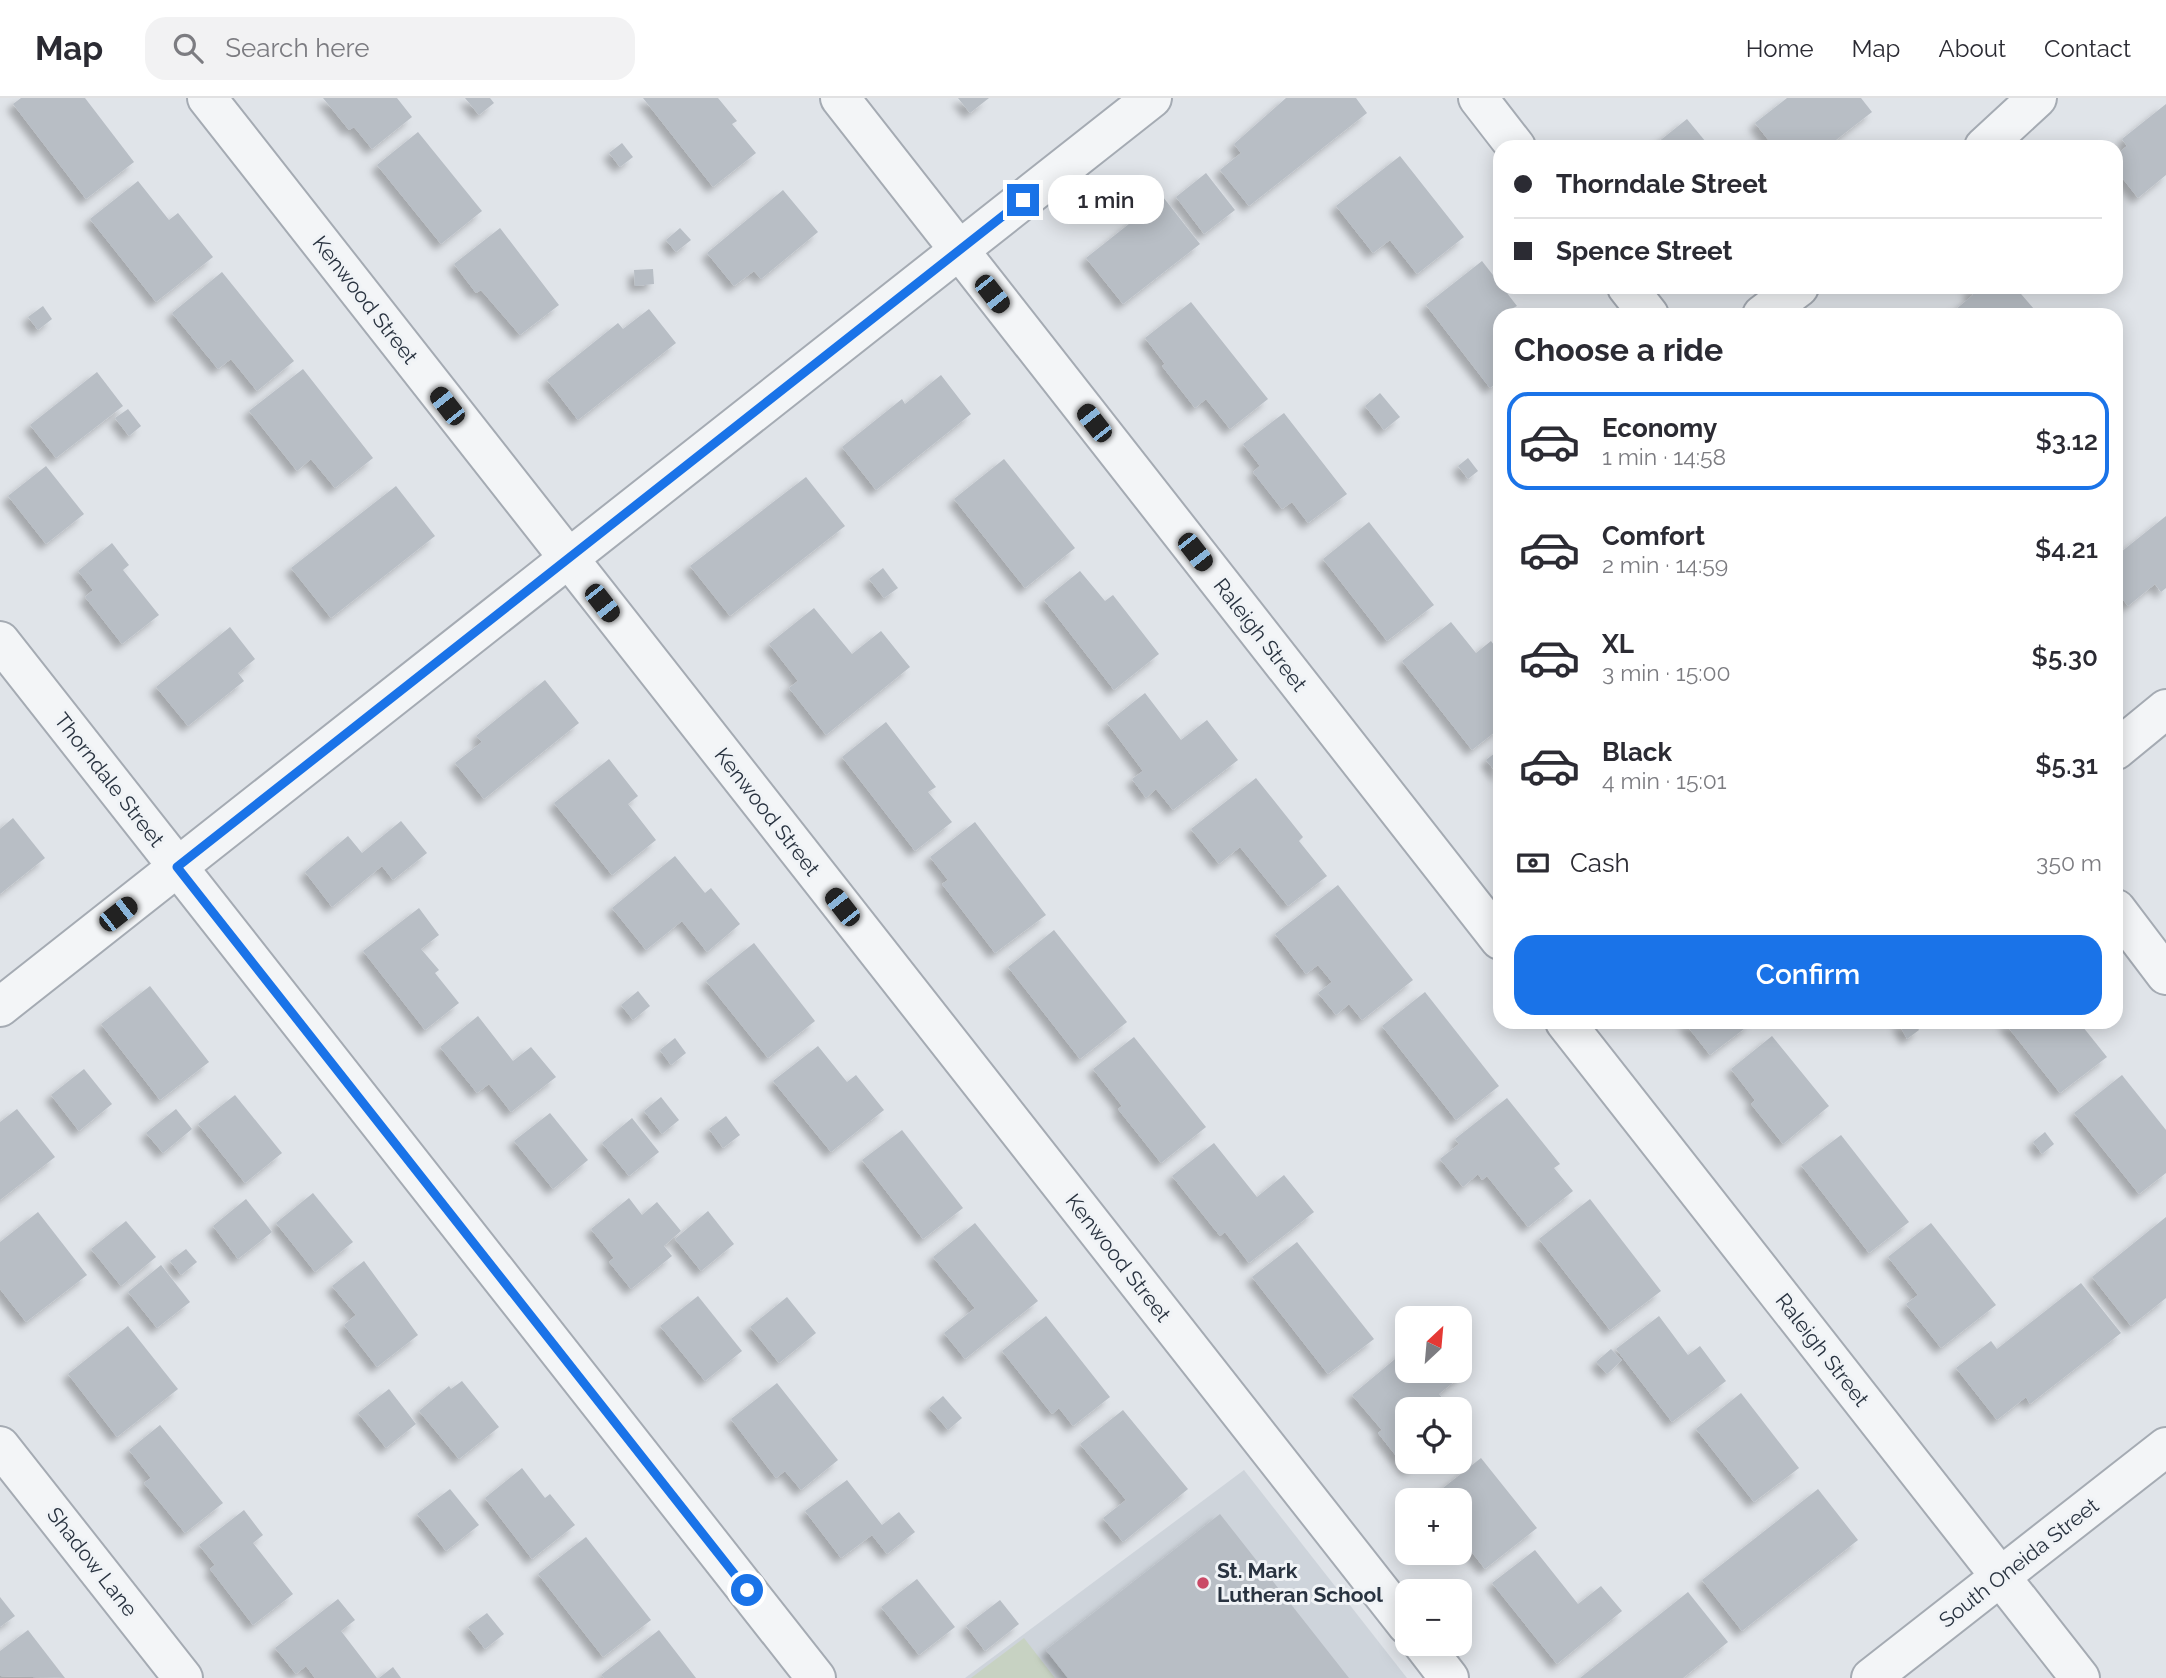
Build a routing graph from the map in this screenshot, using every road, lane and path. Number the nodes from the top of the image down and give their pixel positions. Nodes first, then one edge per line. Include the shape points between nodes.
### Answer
1 (206, 98) edge
2 (840, 98) edge
3 (1152, 98) edge
4 (1478, 98) edge
5 (2037, 98) edge
6 (1511, 140) edge
7 (1992, 140) edge
8 (958, 251) junction
9 (1632, 294) edge
10 (1790, 294) edge
11 (1644, 308) edge
12 (1771, 308) edge
13 (568, 559) junction
14 (0, 641) edge
15 (2166, 709) edge
16 (2123, 744) edge
17 (177, 867) junction
18 (2123, 918) edge
19 (1493, 931) edge
20 (2166, 975) edge
21 (0, 1007) edge
22 (1570, 1029) edge
23 (0, 1446) edge
24 (2166, 1447) edge
25 (2001, 1577) junction
26 (1395, 1610) edge
27 (1432, 1656) edge
28 (183, 1678) edge
29 (816, 1678) edge
30 (1449, 1678) edge
31 (1871, 1678) edge
32 (2080, 1678) edge

1 - 13 street, Kenwood Street
2 - 8 street, Raleigh Street
3 - 8 street
4 - 6 street
5 - 7 street
8 - 13 street
8 - 19 street, Raleigh Street
9 - 11 street
10 - 12 street
13 - 17 street
13 - 26 street, Kenwood Street
14 - 17 street, Thorndale Street
15 - 16 street
17 - 21 street
17 - 29 street, Thorndale Street
18 - 20 street
22 - 25 street, Raleigh Street
23 - 28 street, Shadow Lane
24 - 25 street, South Oneida Street
25 - 31 street, South Oneida Street
25 - 32 street, Raleigh Street
27 - 30 street

